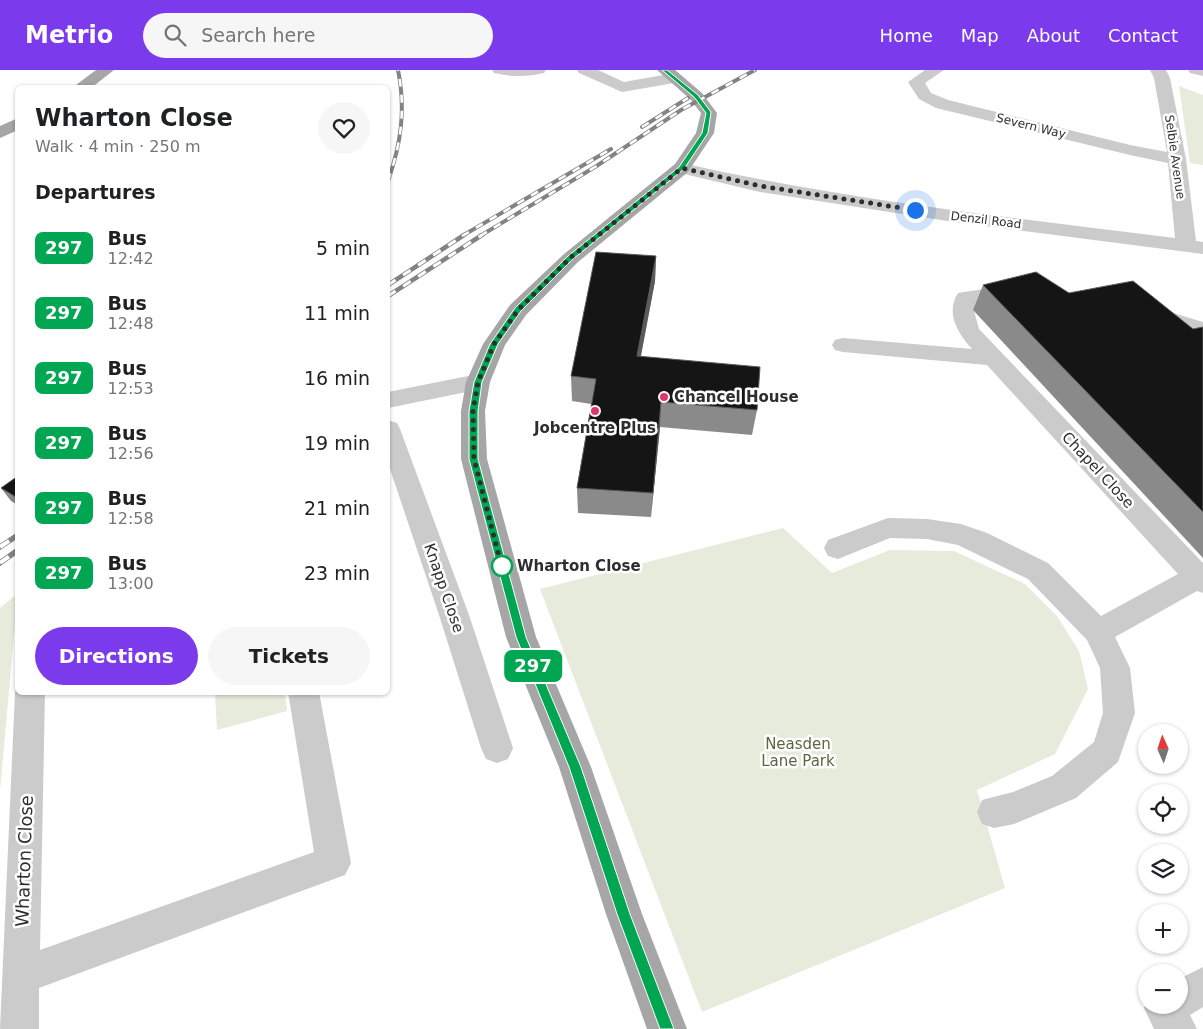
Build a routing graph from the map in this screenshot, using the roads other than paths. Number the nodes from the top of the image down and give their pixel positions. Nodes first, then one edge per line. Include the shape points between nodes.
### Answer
1 (106, 70) edge
2 (500, 70) edge
3 (538, 70) edge
4 (585, 70) edge
5 (936, 70) edge
6 (1158, 70) edge
7 (1196, 70) edge
8 (1203, 71) edge
9 (669, 74) edge
10 (84, 85) edge
11 (15, 124) edge
12 (0, 132) edge
13 (1177, 159) junction
14 (682, 168) junction
15 (1194, 246) edge
16 (1038, 294) edge
17 (1132, 309) edge
18 (1203, 330) edge
19 (842, 345) dead end
20 (993, 358) junction
21 (478, 382) junction
22 (390, 400) edge
23 (390, 435) edge
24 (838, 548) dead end
25 (1201, 580) edge
26 (1098, 632) junction
27 (30, 695) edge
28 (304, 695) edge
29 (497, 748) dead end
30 (994, 812) dead end
31 (20, 976) junction
32 (1203, 986) edge
33 (1188, 995) edge
34 (1167, 1014) edge
35 (19, 1029) edge
36 (667, 1029) edge
37 (1177, 1029) edge

1 - 10 main road
2 - 3 street
4 - 9 street via 622,87
5 - 13 street, Severn Way via 916,82 925,96 942,104
6 - 13 street, Selbie Avenue
7 - 8 street
9 - 14 main road via 696,96 709,113 705,133
11 - 12 main road
13 - 15 street, Selbie Avenue
14 - 15 street, Denzil Road via 760,186 954,216
14 - 21 main road via 570,258 518,310 494,344
16 - 20 street, Chapel Close via 997,293 966,298 963,311 968,331
17 - 18 street
19 - 20 street
20 - 25 street, Chapel Close
21 - 22 street
21 - 36 main road via 473,411 474,459 521,637 575,767
23 - 29 street, Knapp Close
24 - 26 street via 888,528 927,529 961,535 1038,571
25 - 26 street
26 - 30 street via 1114,668 1119,713 1107,751 1064,787 1014,808
27 - 31 street, Wharton Close
28 - 31 street via 333,863
31 - 35 street, Wharton Close
32 - 33 street
34 - 37 street

